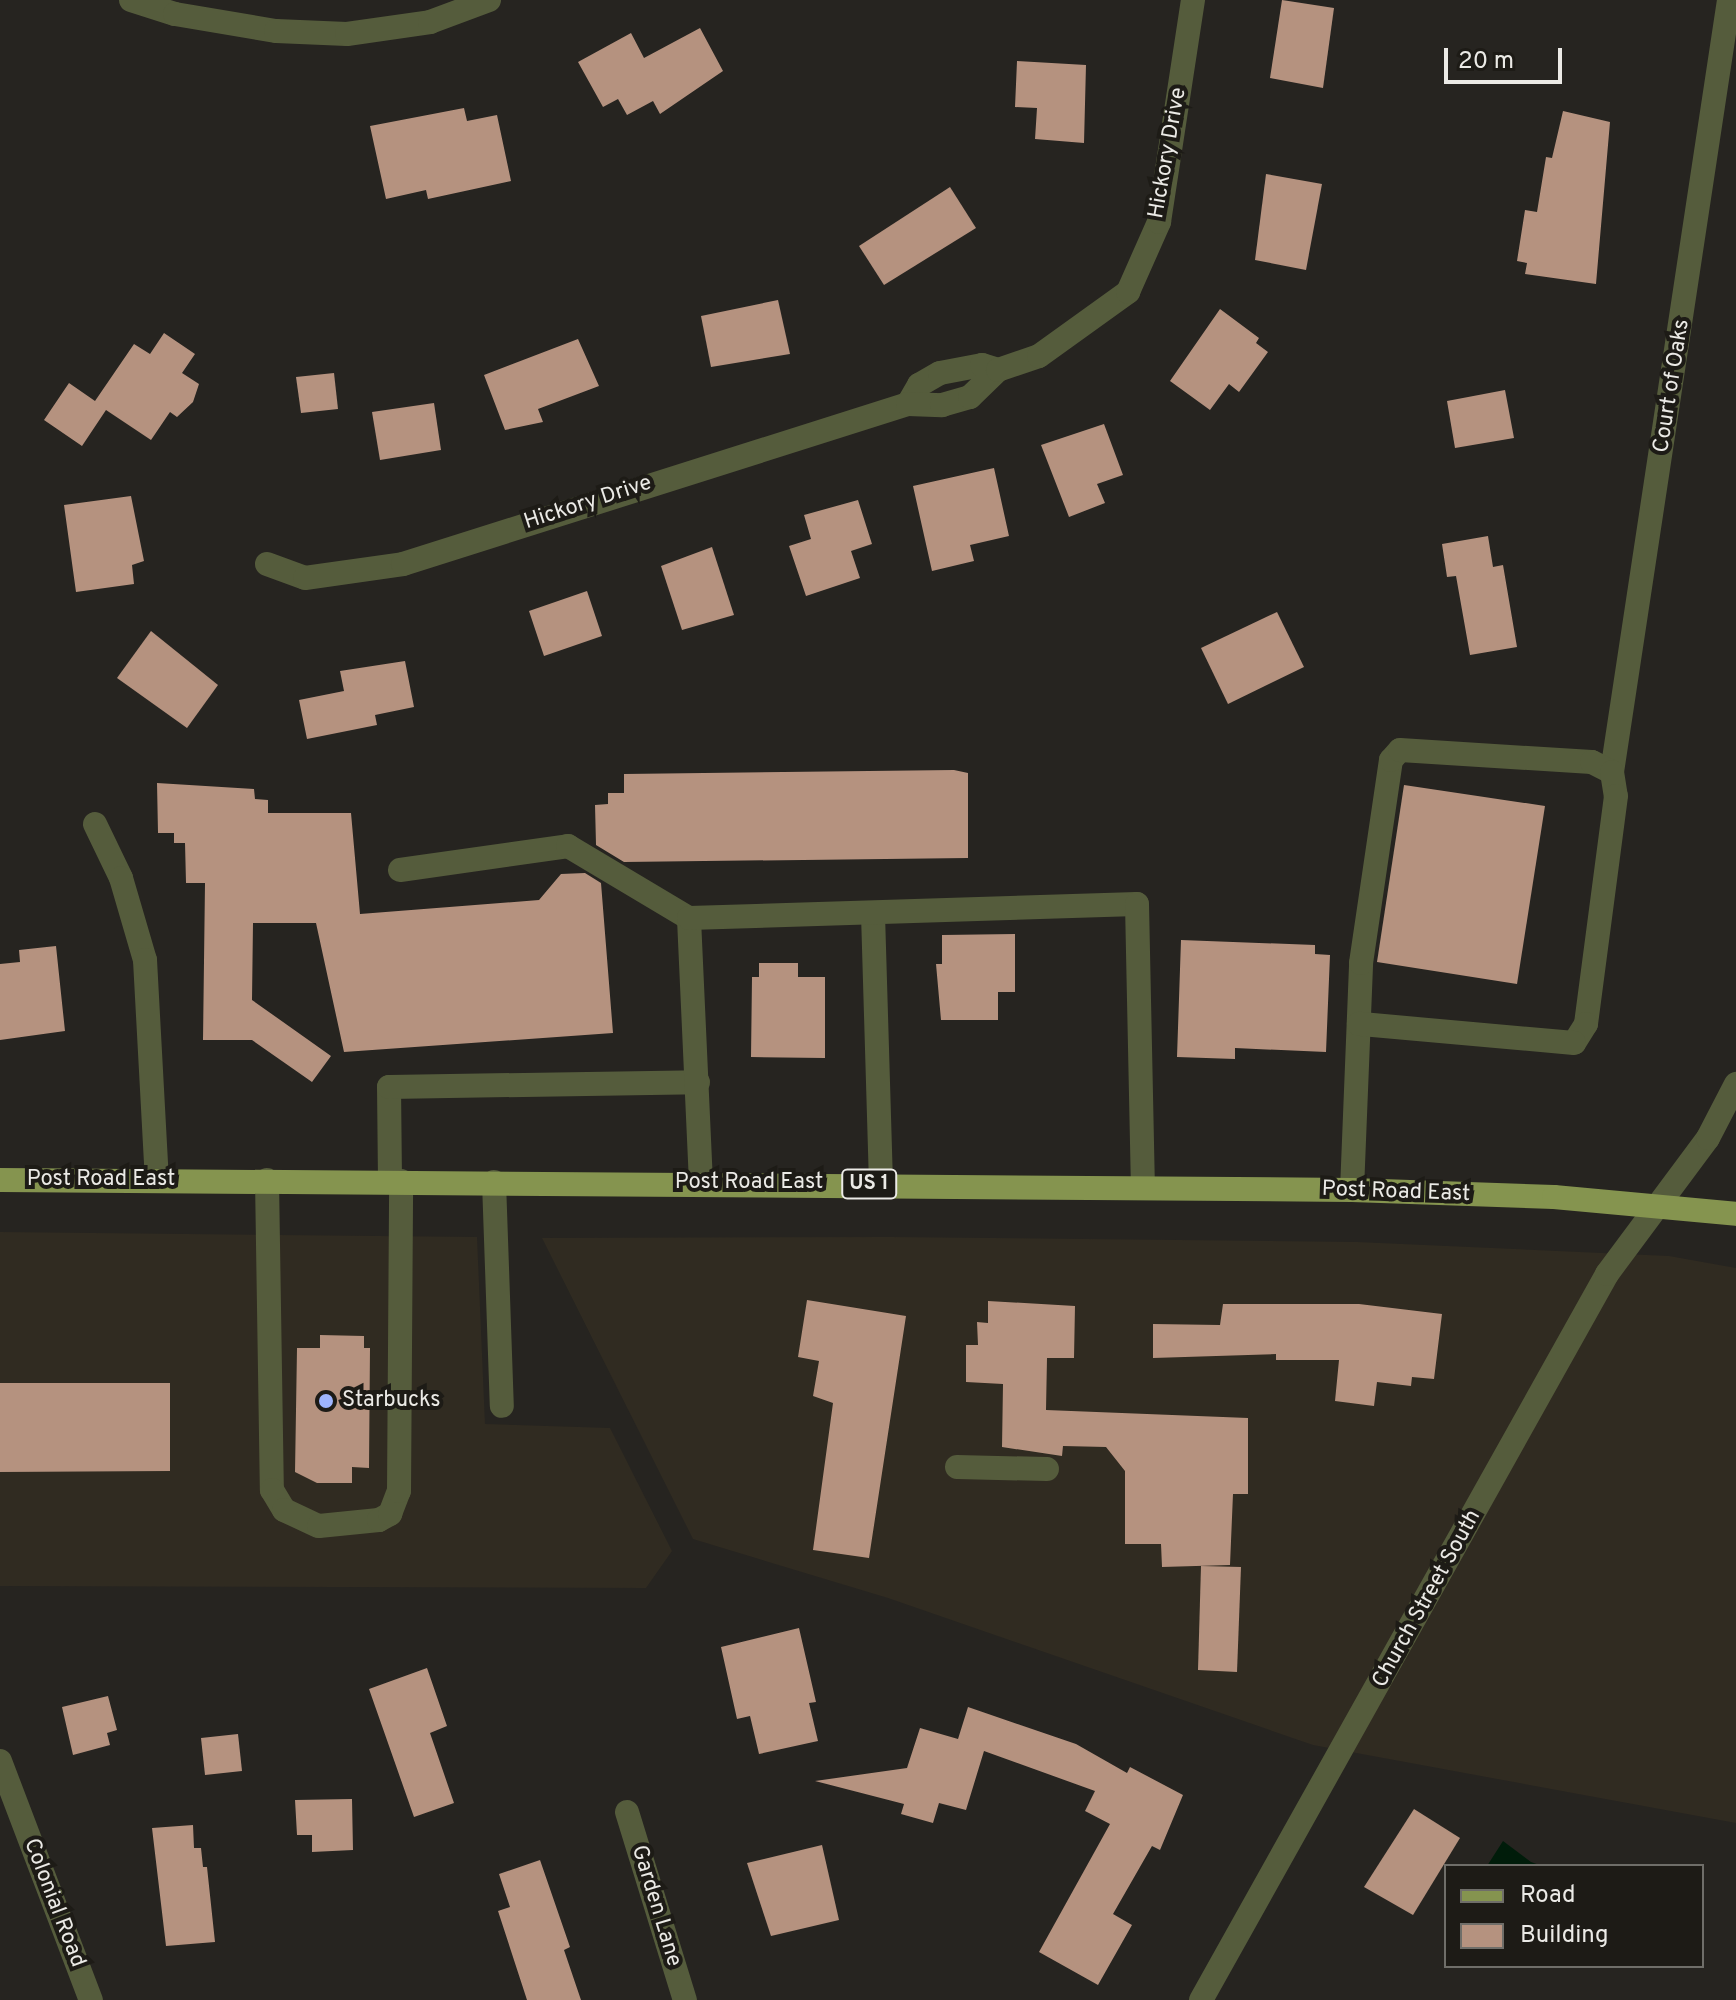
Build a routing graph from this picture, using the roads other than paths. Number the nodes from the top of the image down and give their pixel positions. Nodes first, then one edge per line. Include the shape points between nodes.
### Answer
1 (131, 0) edge
2 (489, 0) edge
3 (1193, 0) edge
4 (1729, 0) edge
5 (267, 564) dead end
6 (1612, 772) junction
7 (95, 824) dead end
8 (400, 870) dead end
9 (873, 914) junction
10 (689, 918) junction
11 (1359, 1024) junction
12 (698, 1082) junction
13 (1736, 1084) edge
14 (0, 1180) edge
15 (157, 1180) junction
16 (267, 1180) junction
17 (396, 1181) junction
18 (494, 1182) junction
19 (701, 1183) junction
20 (881, 1184) junction
21 (1143, 1186) junction
22 (1352, 1190) junction
23 (1662, 1205) junction
24 (1736, 1214) edge
25 (502, 1406) dead end
26 (957, 1467) dead end
27 (1047, 1469) dead end
28 (0, 1761) edge
29 (627, 1812) dead end
30 (91, 2000) edge
31 (685, 2000) edge
32 (1201, 2000) edge

1 - 2 street via 175,14 276,31 347,34 430,22
3 - 5 street, Hickory Drive via 1159,222 1128,292 1039,356 998,370 970,397 942,405 908,404 403,564 305,578
4 - 6 street, Court of Oaks
6 - 11 street, Court of Oaks via 1616,796 1586,1024 1574,1043
6 - 11 street via 1592,762 1400,750 1391,760 1361,963
7 - 15 street via 121,878 145,960
8 - 10 street via 568,846
9 - 10 street
9 - 20 street
9 - 21 street via 1137,904
10 - 12 street
11 - 22 street
12 - 17 street via 389,1087
12 - 19 street
13 - 23 street, Church Street South
14 - 15 main road, Post Road East / US 1
15 - 16 main road, Post Road East / US 1
16 - 17 main road, Post Road East / US 1
16 - 17 street via 272,1490 284,1510 319,1526 379,1520 394,1506 403,1466
17 - 18 main road, Post Road East / US 1
18 - 19 main road, Post Road East / US 1
18 - 25 street
19 - 20 main road, Post Road East / US 1
20 - 21 main road, Post Road East / US 1
21 - 22 main road, Post Road East / US 1
22 - 23 main road, Post Road East / US 1
23 - 24 main road, Post Road East / US 1
23 - 32 street, Church Street South via 1607,1274
26 - 27 street
28 - 30 street, Colonial Road
29 - 31 street, Garden Lane

